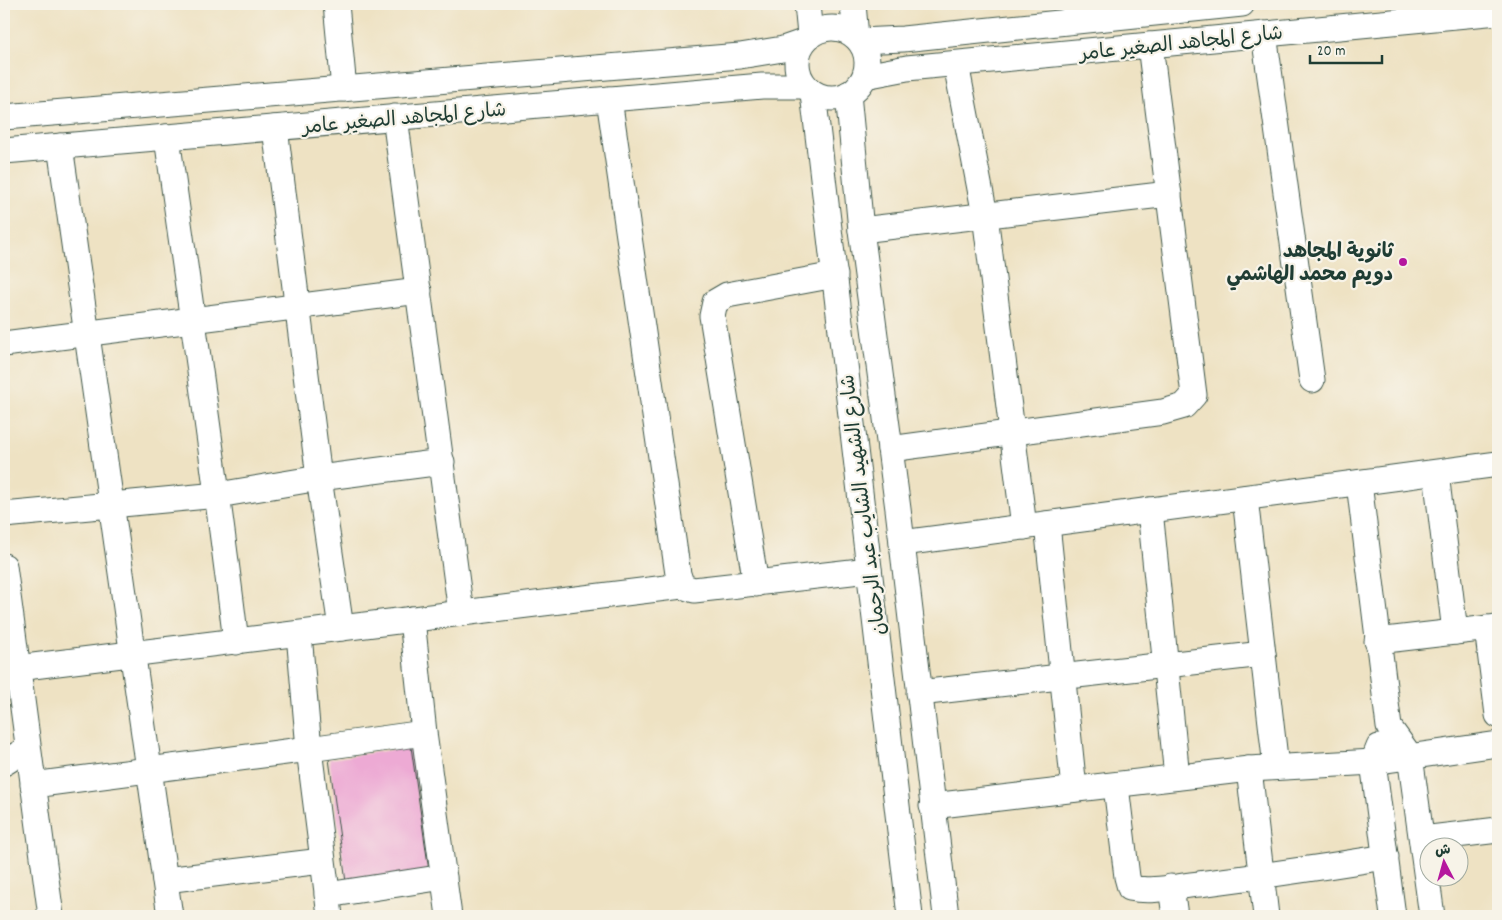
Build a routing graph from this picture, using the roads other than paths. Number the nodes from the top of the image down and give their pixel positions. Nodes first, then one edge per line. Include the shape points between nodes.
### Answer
1 (336, 4) edge
2 (807, 4) edge
3 (853, 4) edge
4 (1242, 4) edge
5 (1180, 7) edge
6 (1498, 12) edge
7 (1264, 34) junction
8 (807, 39) junction
9 (858, 39) junction
10 (1150, 45) junction
11 (956, 64) junction
12 (865, 76) junction
13 (344, 89) junction
14 (809, 90) junction
15 (848, 94) junction
16 (609, 99) junction
17 (4, 117) edge
18 (395, 118) junction
19 (275, 128) junction
20 (167, 137) junction
21 (60, 146) junction
22 (4, 151) edge
23 (1169, 194) junction
24 (985, 215) junction
25 (860, 230) junction
26 (835, 275) junction
27 (419, 291) junction
28 (297, 307) junction
29 (192, 320) junction
30 (87, 333) junction
31 (4, 344) edge
32 (1312, 380) dead end
33 (1013, 431) junction
34 (890, 449) junction
35 (442, 462) junction
36 (1498, 464) edge
37 (1436, 473) junction
38 (319, 478) junction
39 (1359, 483) junction
40 (218, 495) junction
41 (1245, 498) junction
42 (112, 505) junction
43 (1150, 510) junction
44 (4, 515) edge
45 (1036, 526) junction
46 (902, 543) junction
47 (4, 566) edge
48 (869, 570) junction
49 (756, 584) junction
50 (682, 586) junction
51 (462, 613) junction
52 (412, 619) junction
53 (1493, 627) edge
54 (342, 628) junction
55 (1455, 632) junction
56 (299, 634) junction
57 (1377, 641) junction
58 (236, 642) junction
59 (1263, 654) junction
60 (133, 655) junction
61 (1165, 665) junction
62 (17, 668) junction
63 (1063, 677) junction
64 (919, 693) junction
65 (1498, 715) edge
66 (1389, 727) junction
67 (424, 732) junction
68 (1498, 744) edge
69 (28, 748) junction
70 (309, 749) junction
71 (1410, 756) junction
72 (4, 762) edge
73 (1373, 762) junction
74 (1276, 768) junction
75 (149, 769) junction
76 (1249, 770) junction
77 (1177, 777) junction
78 (32, 785) junction
79 (1116, 786) junction
80 (1074, 789) junction
81 (932, 806) junction
82 (1498, 830) edge
83 (1422, 838) edge
84 (1430, 838) edge
85 (1386, 857) junction
86 (322, 861) junction
87 (1263, 876) junction
88 (444, 877) junction
89 (165, 880) junction
90 (1171, 887) junction
91 (1428, 888) edge
92 (328, 905) edge
93 (51, 916) edge
94 (168, 916) edge
95 (449, 916) edge
96 (910, 916) edge
97 (946, 916) edge
98 (1175, 916) edge
99 (1266, 916) edge
100 (1393, 916) edge
101 (1432, 916) edge

1 - 13 street
2 - 8 street
3 - 9 street
4 - 5 street, شارع المجاهد الصغير عامر
5 - 9 street, شارع المجاهد الصغير عامر via 903,39
6 - 7 street, شارع المجاهد الصغير عامر
7 - 10 street, شارع المجاهد الصغير عامر
7 - 32 street
8 - 9 street via 819,30 838,28
8 - 13 street, شارع المجاهد الصغير عامر via 776,50 740,56
8 - 14 street via 798,53 796,64 799,76
9 - 12 street via 866,52
10 - 11 street, شارع المجاهد الصغير عامر
10 - 23 street
11 - 12 street, شارع المجاهد الصغير عامر
11 - 24 street
12 - 15 street
13 - 17 street, شارع المجاهد الصغير عامر
14 - 15 street via 824,98
14 - 16 street, شارع المجاهد الصغير عامر via 762,86
14 - 26 street, شارع الشهيد الشايب عبد الرحمان
15 - 25 street, شارع الشهيد الشايب عبد الرحمان
16 - 18 street, شارع المجاهد الصغير عامر
16 - 50 street
18 - 19 street, شارع المجاهد الصغير عامر
18 - 27 street
19 - 20 street, شارع المجاهد الصغير عامر
19 - 28 street
20 - 21 street, شارع المجاهد الصغير عامر
20 - 29 street
21 - 22 street, شارع المجاهد الصغير عامر
21 - 30 street
23 - 24 street
23 - 33 street via 1194,394 1184,406 1163,412
24 - 25 street
24 - 33 street
25 - 34 street, شارع الشهيد الشايب عبد الرحمان
26 - 48 street, شارع الشهيد الشايب عبد الرحمان
26 - 49 street via 726,295 716,302 712,316
27 - 28 street
27 - 35 street
28 - 29 street
28 - 38 street
29 - 30 street
29 - 40 street
30 - 31 street
30 - 42 street
33 - 34 street
33 - 45 street
34 - 46 street, شارع الشهيد الشايب عبد الرحمان
35 - 38 street
35 - 51 street
36 - 37 street
37 - 39 street
37 - 55 street
38 - 40 street
38 - 54 street
39 - 41 street
39 - 57 street
40 - 42 street
40 - 58 street
41 - 43 street
41 - 59 street
42 - 44 street
42 - 60 street
43 - 45 street
43 - 61 street
45 - 46 street
45 - 63 street
46 - 64 street, شارع الشهيد الشايب عبد الرحمان
47 - 62 street
48 - 49 street
48 - 96 street, شارع الشهيد الشايب عبد الرحمان
49 - 50 street via 694,590
50 - 51 street
51 - 52 street
52 - 54 street
52 - 67 street
53 - 55 street
53 - 65 street
54 - 56 street
55 - 57 street
56 - 58 street
56 - 70 street
57 - 66 street
58 - 60 street
59 - 61 street
59 - 74 street
60 - 62 street
60 - 75 street
61 - 63 street
61 - 77 street
62 - 69 street
63 - 64 street
63 - 80 street
64 - 81 street, شارع الشهيد الشايب عبد الرحمان
66 - 71 street
66 - 73 street
67 - 70 street
67 - 88 street
68 - 71 street
69 - 72 street
69 - 78 street
70 - 75 street
70 - 86 street
71 - 73 street
71 - 83 street
73 - 74 street
73 - 85 street
74 - 76 street
75 - 78 street
75 - 89 street
76 - 77 street
76 - 87 street
77 - 79 street
78 - 93 street
79 - 80 street
79 - 90 street via 1130,888
80 - 81 street
81 - 97 street, شارع الشهيد الشايب عبد الرحمان
82 - 84 street
85 - 87 street
85 - 100 street
86 - 89 street
86 - 92 street
87 - 90 street
87 - 99 street
88 - 92 street
88 - 95 street
89 - 94 street
90 - 98 street
91 - 101 street

